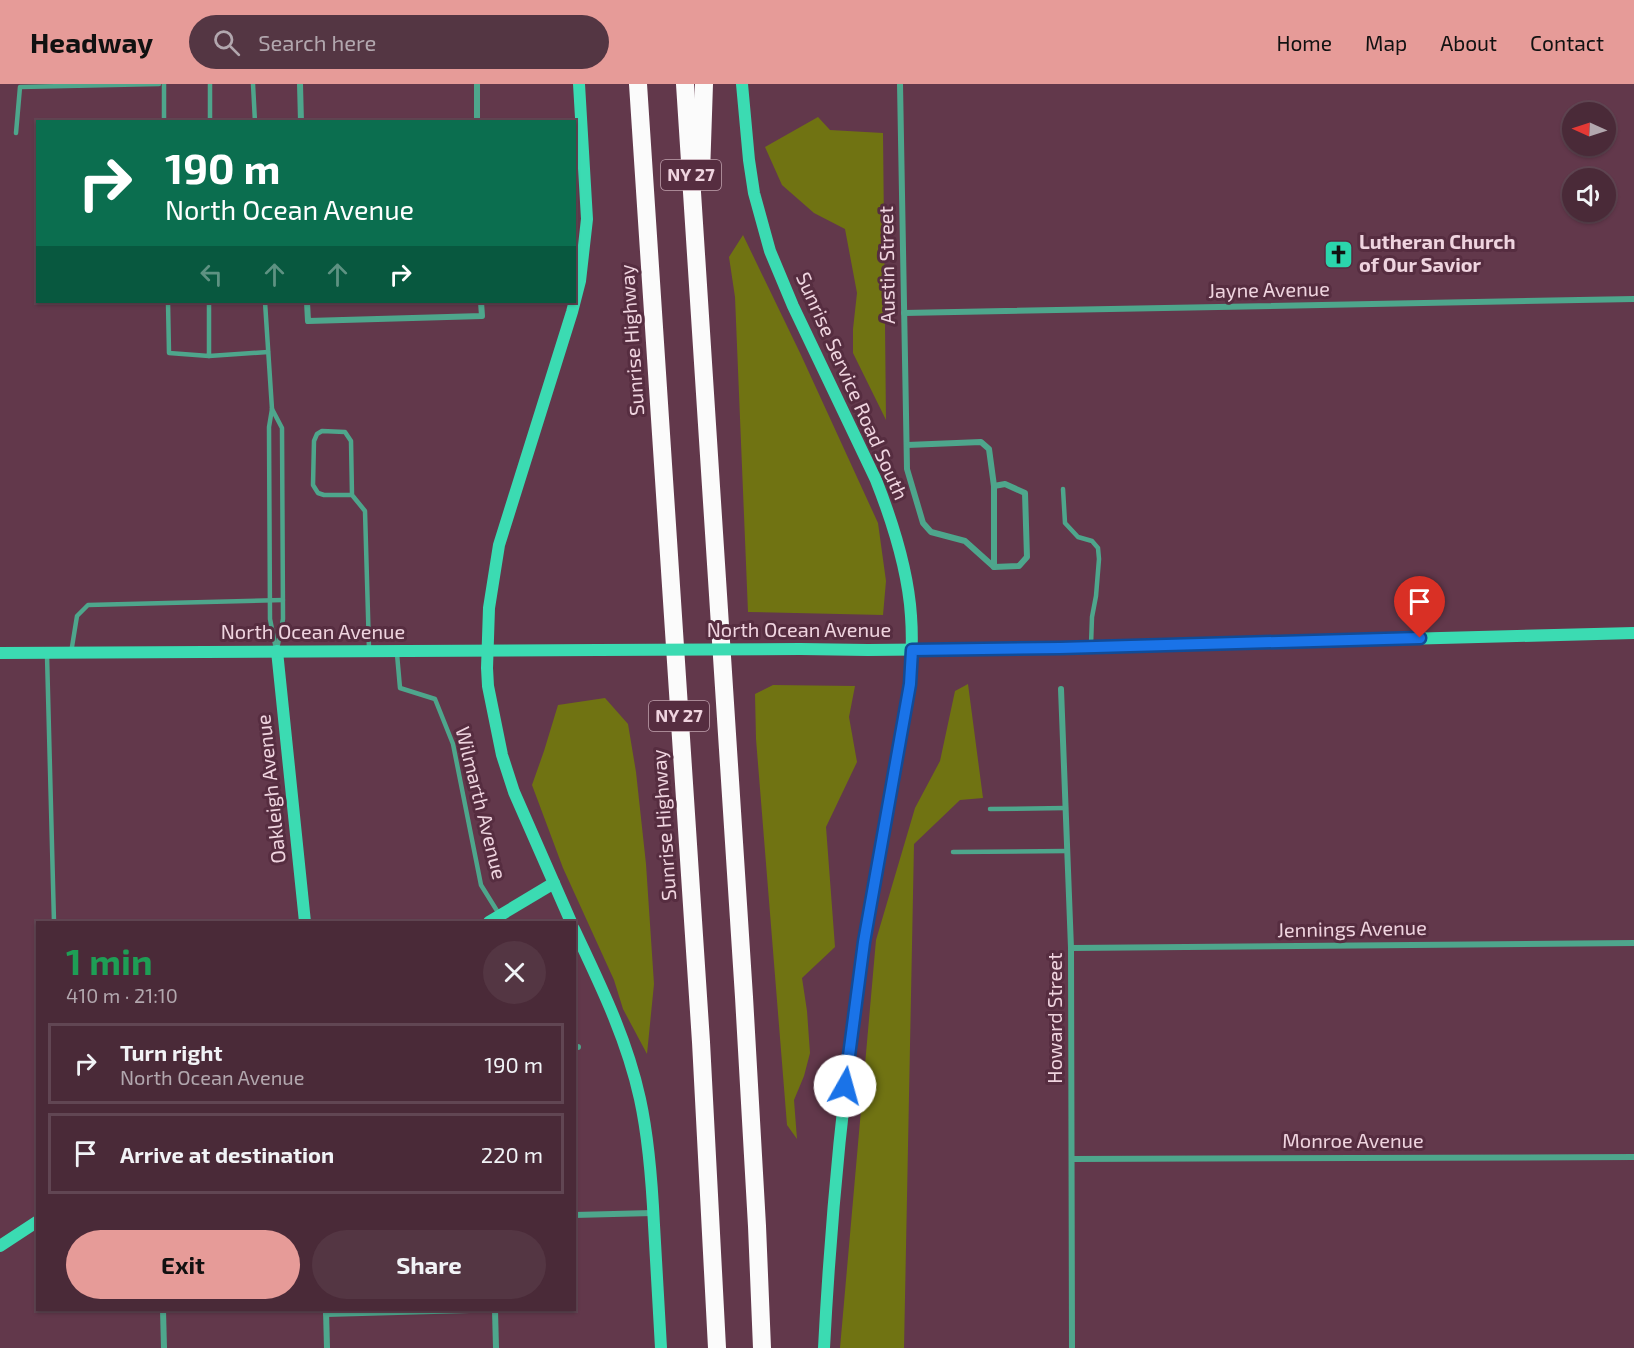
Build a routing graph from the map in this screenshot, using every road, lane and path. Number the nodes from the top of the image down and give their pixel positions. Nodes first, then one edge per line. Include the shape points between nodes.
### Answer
1 (161, 84) edge
2 (210, 84) edge
3 (253, 84) edge
4 (300, 84) edge
5 (477, 84) edge
6 (579, 84) edge
7 (638, 84) edge
8 (685, 84) edge
9 (704, 84) edge
10 (742, 84) edge
11 (900, 84) edge
12 (164, 120) edge
13 (210, 120) edge
14 (255, 120) edge
15 (301, 120) edge
16 (477, 120) edge
17 (16, 133) dead end
18 (697, 266) junction
19 (576, 296) edge
20 (1634, 299) edge
21 (168, 303) edge
22 (209, 303) edge
23 (265, 303) edge
24 (307, 303) edge
25 (482, 303) edge
26 (574, 303) edge
27 (904, 313) junction
28 (268, 352) junction
29 (209, 356) junction
30 (272, 409) junction
31 (907, 445) junction
32 (994, 486) junction
33 (1063, 489) dead end
34 (352, 495) junction
35 (994, 567) junction
36 (284, 600) junction
37 (270, 601) junction
38 (1634, 633) edge
39 (1090, 646) junction
40 (487, 650) junction
41 (912, 650) junction
42 (277, 651) junction
43 (397, 651) junction
44 (71, 652) junction
45 (369, 652) junction
46 (0, 653) edge
47 (46, 653) junction
48 (1061, 689) dead end
49 (1066, 808) junction
50 (990, 809) dead end
51 (1067, 851) junction
52 (953, 852) dead end
53 (554, 884) junction
54 (500, 915) junction
55 (54, 921) edge
56 (305, 921) edge
57 (491, 921) edge
58 (572, 921) edge
59 (576, 933) edge
60 (1634, 943) edge
61 (1071, 948) junction
62 (1634, 1157) edge
63 (1072, 1159) junction
64 (653, 1213) junction
65 (576, 1215) edge
66 (36, 1222) edge
67 (0, 1246) edge
68 (163, 1311) edge
69 (398, 1311) edge
70 (495, 1311) edge
71 (326, 1312) edge
72 (164, 1348) edge
73 (327, 1348) edge
74 (496, 1348) edge
75 (661, 1348) edge
76 (717, 1348) edge
77 (762, 1348) edge
78 (824, 1348) edge
79 (1072, 1348) edge

1 - 12 lane
1 - 17 lane via 20,87
2 - 13 lane
3 - 14 lane
4 - 15 street
5 - 16 street
6 - 19 main road via 587,219
7 - 76 highway, Sunrise Highway / NY 27 via 701,1042
8 - 18 highway, NY 27
9 - 18 highway
10 - 41 main road, Sunrise Service Road South via 754,193 770,251 887,508 908,592
11 - 27 street, Austin Street
18 - 77 highway, NY 27 via 744,997
20 - 27 street, Jayne Avenue
21 - 29 lane via 168,353
22 - 29 lane
23 - 28 lane
24 - 25 street via 308,321 482,316
26 - 40 main road via 499,545
27 - 31 street, Austin Street
28 - 29 lane
28 - 30 lane
30 - 36 lane via 282,428
30 - 37 lane
31 - 32 street via 981,442 989,449
31 - 35 street, Austin Street via 908,469 923,523 931,532 964,541
32 - 35 street
32 - 35 street via 1005,484 1026,493 1027,557 1019,566
33 - 39 lane via 1065,523 1078,537 1092,541 1100,559
34 - 34 lane via 351,441 345,432 322,431 314,441 313,485 324,495
34 - 45 lane via 365,511
36 - 37 lane
36 - 42 lane
37 - 42 lane
37 - 44 lane via 88,605 77,615
38 - 39 main road, North Ocean Avenue
39 - 41 main road, North Ocean Avenue
40 - 41 main road, North Ocean Avenue, bridge
40 - 43 main road, North Ocean Avenue
40 - 53 main road via 488,686 502,755
41 - 78 main road, Sunrise Service Road South via 910,684 853,1022 834,1191
42 - 44 main road, North Ocean Avenue
42 - 45 main road, North Ocean Avenue
42 - 56 main road, Oakleigh Avenue
43 - 45 main road, North Ocean Avenue
43 - 54 lane, Wilmarth Avenue via 400,688 435,699 453,744 481,885
44 - 47 main road, North Ocean Avenue
46 - 47 main road, North Ocean Avenue
47 - 55 lane
48 - 49 street, Howard Street
49 - 50 lane
49 - 51 street, Howard Street
51 - 52 lane
51 - 61 street, Howard Street
53 - 54 main road
53 - 58 main road
54 - 57 main road
59 - 64 main road via 618,1026 631,1065 647,1135
60 - 61 street, Jennings Avenue
61 - 63 street, Howard Street
62 - 63 street, Monroe Avenue
63 - 79 street, Howard Street
64 - 65 street
64 - 75 main road
66 - 67 main road
68 - 72 street
69 - 71 street
70 - 74 street
71 - 73 street

